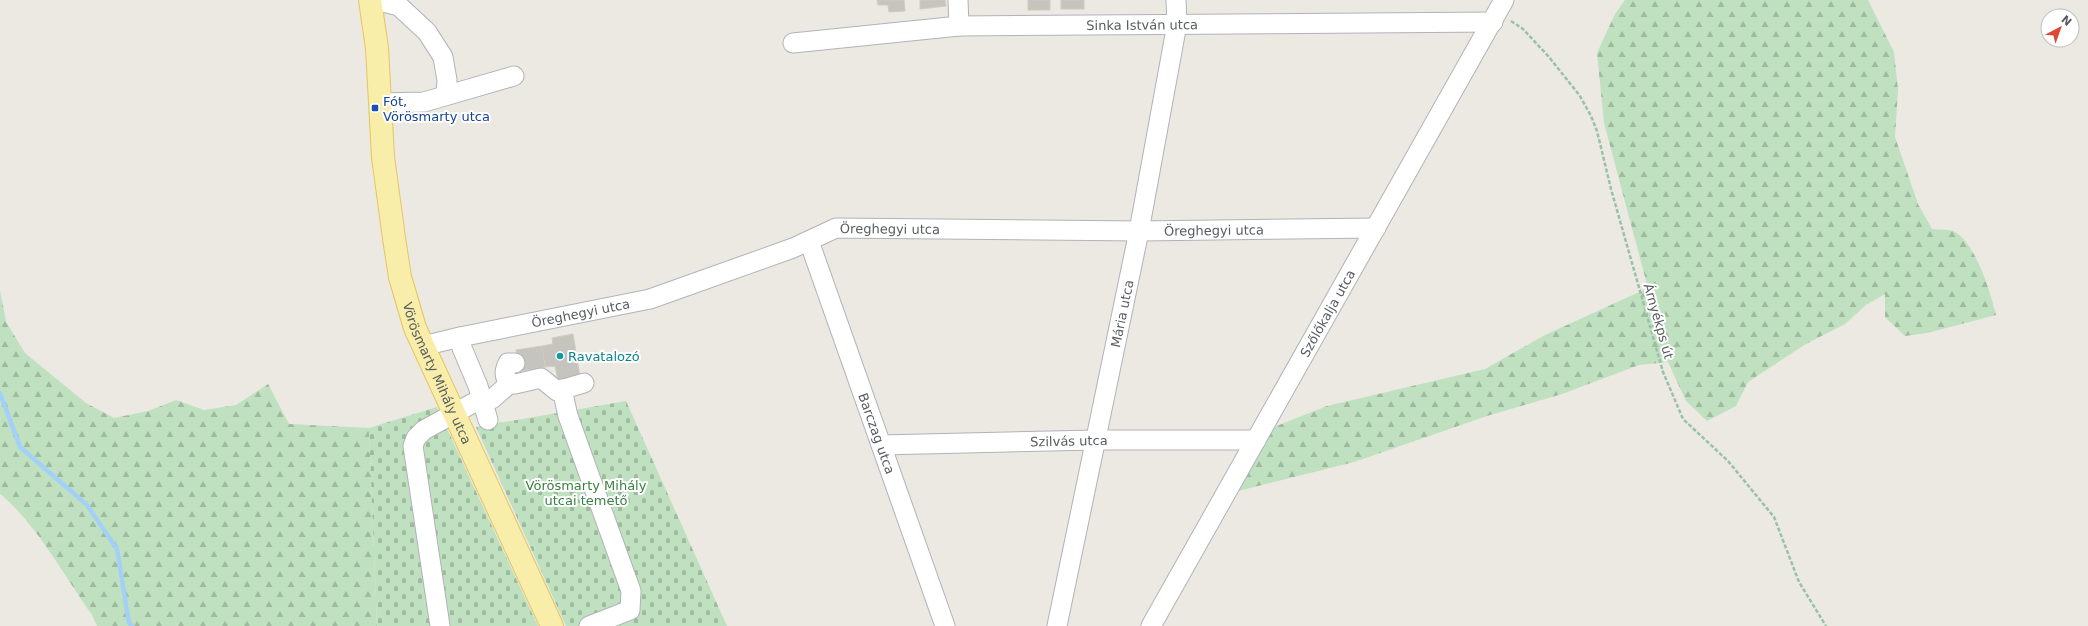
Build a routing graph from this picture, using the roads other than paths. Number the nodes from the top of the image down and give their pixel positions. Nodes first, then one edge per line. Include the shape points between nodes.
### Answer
1 (370, 0) edge
2 (376, 0) edge
3 (958, 0) edge
4 (1176, 0) edge
5 (1498, 11) edge
6 (1177, 24) junction
7 (960, 26) junction
8 (793, 43) dead end
9 (514, 76) dead end
10 (446, 95) junction
11 (380, 103) junction
12 (1376, 228) junction
13 (1139, 231) junction
14 (809, 241) junction
15 (460, 337) junction
16 (422, 346) junction
17 (515, 362) dead end
18 (584, 382) dead end
19 (509, 384) junction
20 (562, 389) junction
21 (483, 400) junction
22 (454, 413) junction
23 (488, 420) dead end
24 (1096, 440) junction
25 (1256, 440) junction
26 (881, 444) junction
27 (440, 626) edge
28 (552, 626) edge
29 (589, 626) edge
30 (945, 626) edge
31 (1057, 626) edge
32 (1151, 626) edge

1 - 11 main road, Vörösmarty Mihály utca via 377,48
2 - 10 street via 399,6 427,32 443,58 447,80
3 - 7 street
4 - 6 street, Mária utca
5 - 6 street, Sinka István utca
5 - 12 street, Szőlőkalja utca
6 - 7 street, Sinka István utca
6 - 13 street, Mária utca
7 - 8 street, Sinka István utca
9 - 10 street
10 - 11 street via 424,102
11 - 16 main road, Vörösmarty Mihály utca via 383,157 400,277
12 - 13 street, Öreghegyi utca
12 - 25 street, Szőlőkalja utca
13 - 14 street, Öreghegyi utca via 836,228
13 - 24 street, Mária utca
14 - 15 street, Öreghegyi utca via 650,300
14 - 26 street, Barczag utca
15 - 16 street, Öreghegyi utca
15 - 21 street
16 - 22 main road, Vörösmarty Mihály utca
17 - 19 street via 508,363 505,369
18 - 20 street
19 - 20 street via 541,378 558,391
19 - 21 street via 492,399
20 - 29 street via 568,416 631,591 630,610
21 - 22 street
21 - 23 street
22 - 27 street via 424,430 416,438 413,446
22 - 28 main road, Vörösmarty Mihály utca
24 - 25 street, Szilvás utca
24 - 26 street, Szilvás utca
24 - 31 street, Mária utca
25 - 32 street, Szőlőkalja utca
26 - 30 street, Barczag utca

